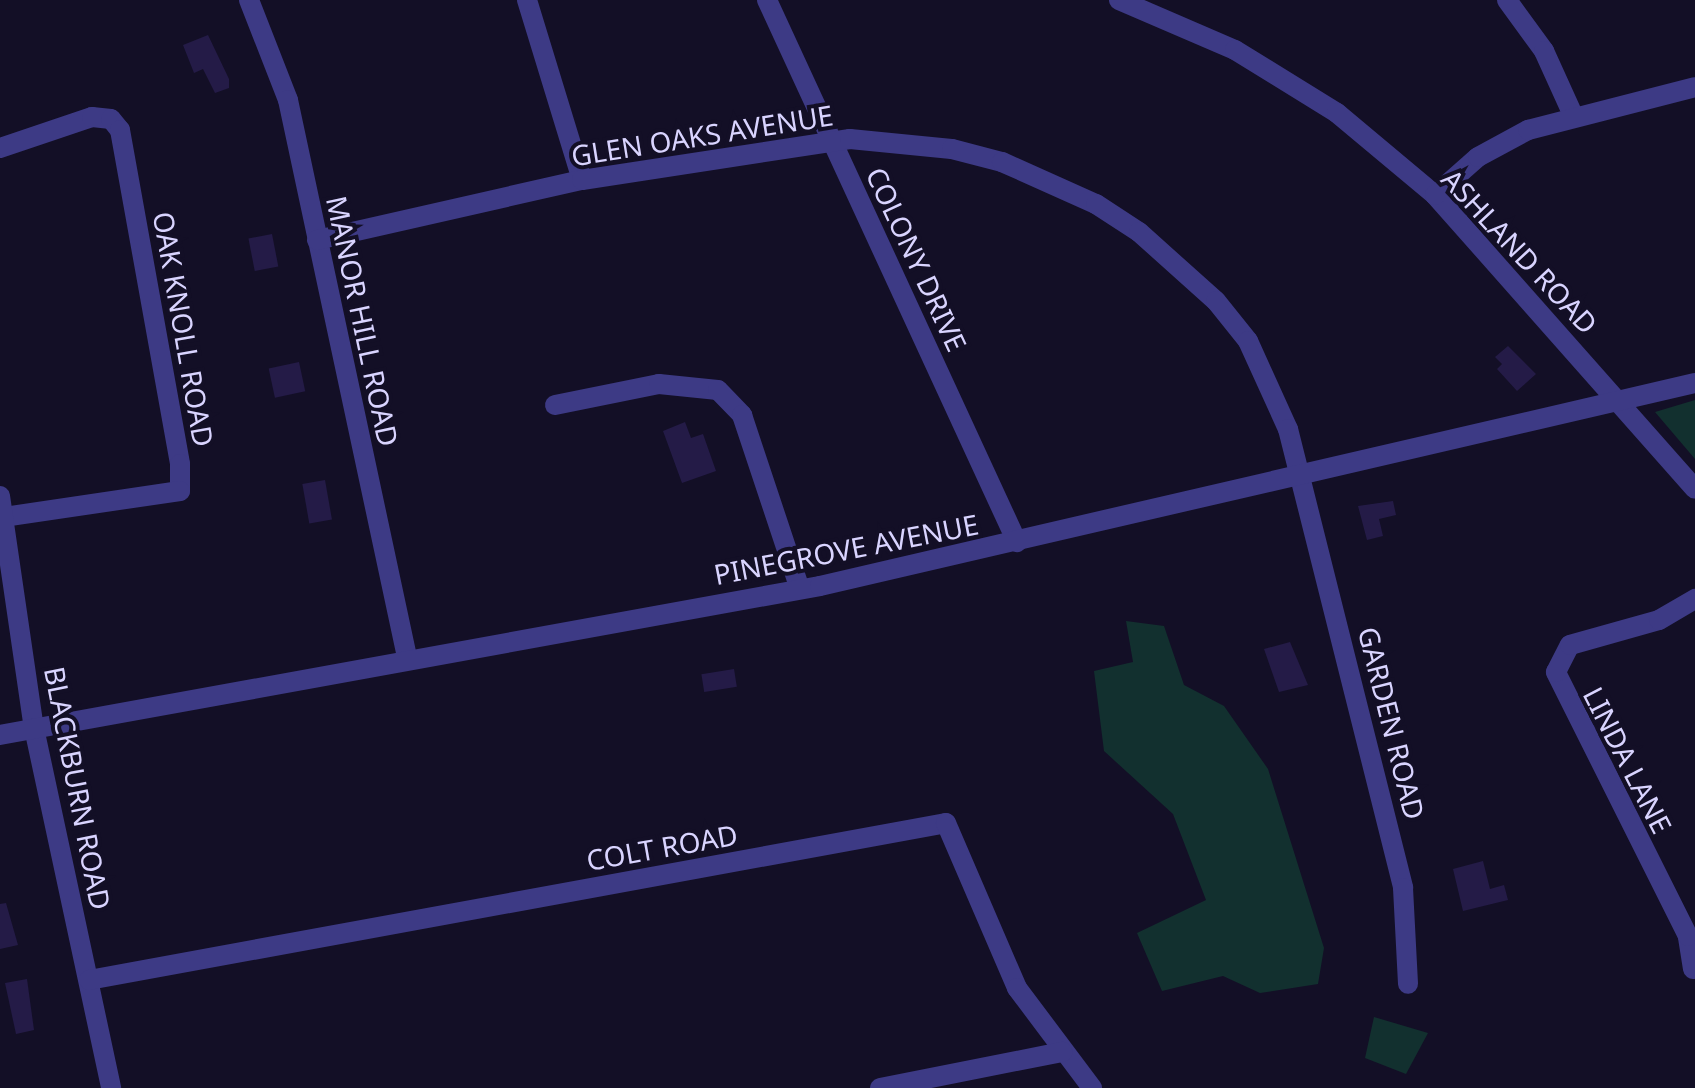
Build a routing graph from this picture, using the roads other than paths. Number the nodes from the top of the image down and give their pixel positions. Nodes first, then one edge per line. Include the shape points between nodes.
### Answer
1 (250, 0) edge
2 (527, 0) edge
3 (767, 0) edge
4 (1119, 0) edge
5 (1508, 0) edge
6 (1695, 87) edge
7 (1573, 115) junction
8 (832, 140) junction
9 (0, 148) edge
10 (582, 180) junction
11 (1435, 196) junction
12 (317, 240) junction
13 (1695, 383) edge
14 (1619, 400) junction
15 (554, 404) dead end
16 (1304, 477) junction
17 (1695, 489) edge
18 (2, 507) edge
19 (1018, 542) junction
20 (800, 589) junction
21 (1695, 599) edge
22 (407, 658) junction
23 (34, 728) junction
24 (0, 735) edge
25 (1693, 969) edge
26 (89, 980) junction
27 (1408, 984) dead end
28 (1062, 1052) junction
29 (111, 1088) edge
30 (880, 1088) edge
31 (1092, 1088) edge

1 - 12 street, MANOR HILL ROAD via 288,100
2 - 10 street
3 - 8 street, COLONY DRIVE
4 - 11 street, ASHLAND ROAD via 1235,50 1337,113
5 - 7 street via 1544,51
6 - 7 street
7 - 11 street via 1503,142
8 - 10 street, GLEN OAKS AVENUE
8 - 16 street, GLEN OAKS AVENUE via 901,141 1002,162 1081,196 1140,232 1192,277 1248,342
8 - 19 street, COLONY DRIVE
9 - 18 street, OAK KNOLL ROAD via 92,117 111,120 120,130 180,464 180,491
10 - 12 street, GLEN OAKS AVENUE
11 - 14 street, ASHLAND ROAD
12 - 22 street, MANOR HILL ROAD
13 - 14 street, PINEGROVE AVENUE
14 - 16 street, PINEGROVE AVENUE
14 - 17 street, ASHLAND ROAD
15 - 20 street via 658,384 718,390 742,415
16 - 19 street, PINEGROVE AVENUE
16 - 27 street, GARDEN ROAD via 1404,888
18 - 23 street, BLACKBURN ROAD
19 - 20 street, PINEGROVE AVENUE
20 - 22 street, PINEGROVE AVENUE
21 - 25 street, LINDA LANE via 1659,620 1570,645 1556,672 1688,936
22 - 23 street, PINEGROVE AVENUE
23 - 24 street, PINEGROVE AVENUE
23 - 26 street, BLACKBURN ROAD
26 - 28 street, COLT ROAD via 946,824 1017,988
26 - 29 street, BLACKBURN ROAD
28 - 30 street
28 - 31 street, COLT ROAD

